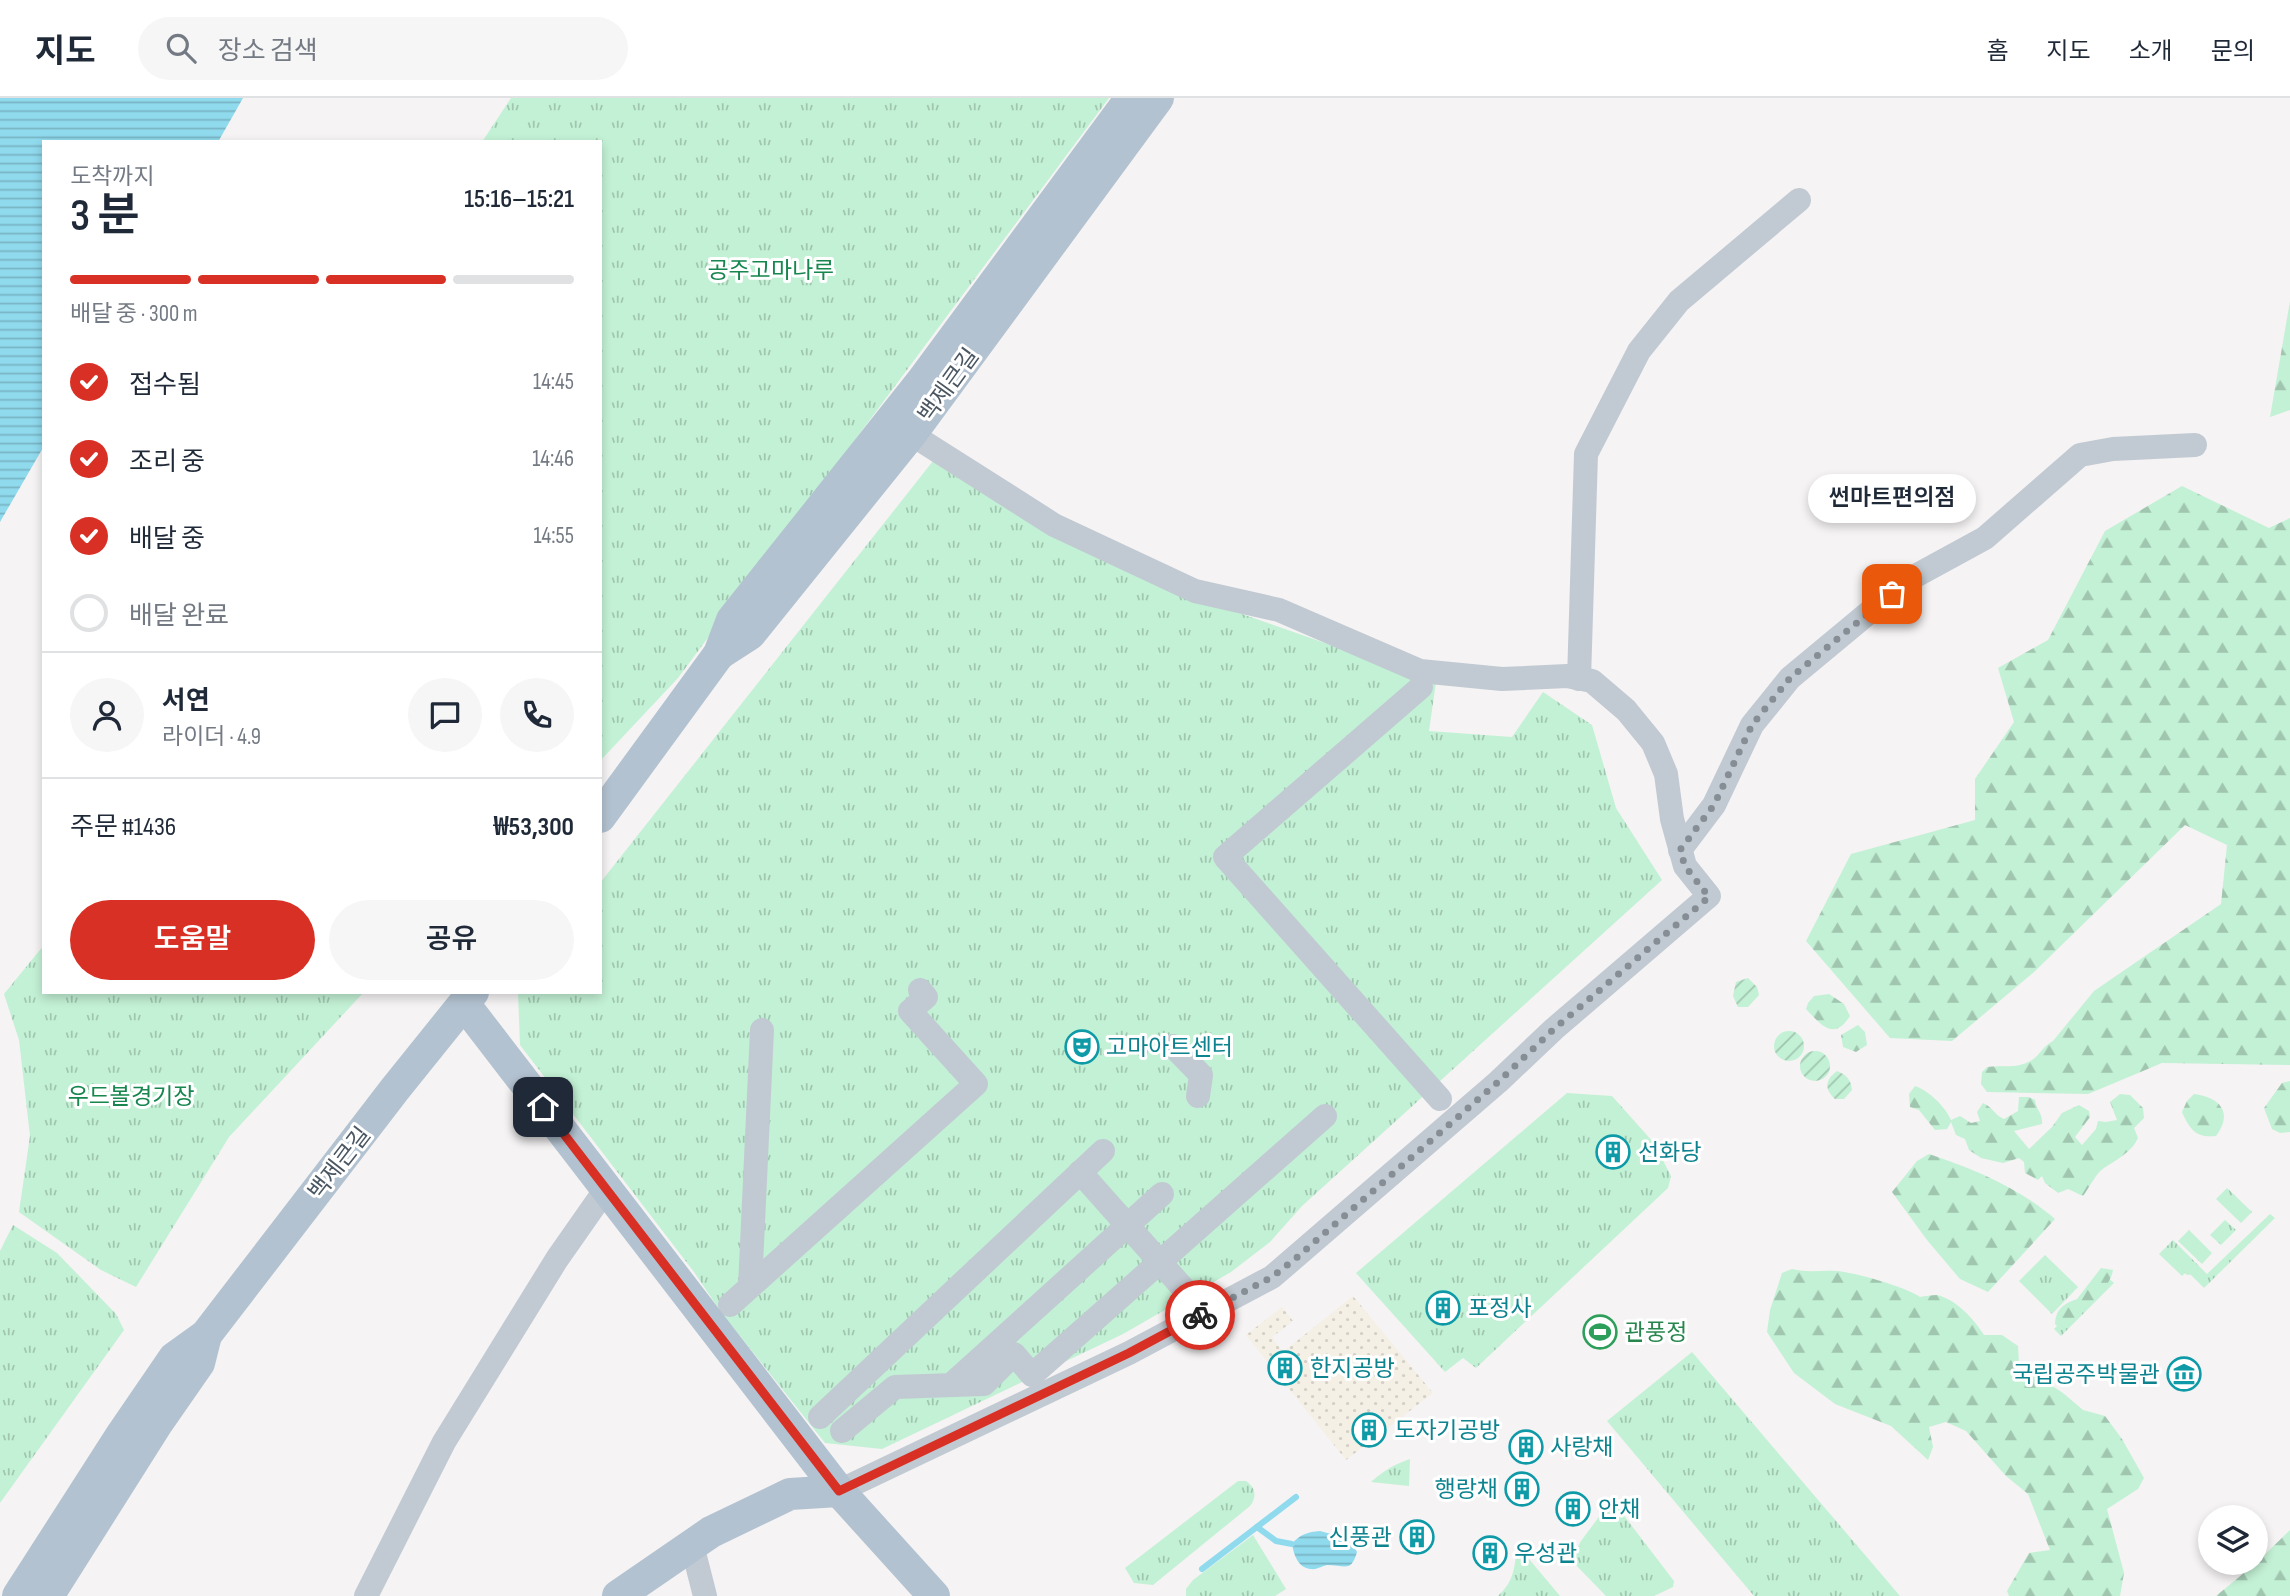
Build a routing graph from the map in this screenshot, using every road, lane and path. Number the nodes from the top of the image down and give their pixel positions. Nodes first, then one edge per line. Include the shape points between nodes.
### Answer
1 (1131, 98) edge
2 (1158, 98) edge
3 (1799, 200) dead end
4 (911, 434) junction
5 (2195, 445) dead end
6 (719, 654) junction
7 (1579, 679) junction
8 (1421, 687) dead end
9 (602, 814) edge
10 (1680, 850) junction
11 (920, 990) dead end
12 (469, 999) edge
13 (762, 1030) dead end
14 (1173, 1046) dead end
15 (1198, 1097) dead end
16 (1440, 1100) dead end
17 (1325, 1116) dead end
18 (1103, 1151) dead end
19 (1080, 1172) junction
20 (606, 1189) junction
21 (1162, 1194) dead end
22 (1127, 1225) junction
23 (1160, 1262) junction
24 (750, 1287) junction
25 (1191, 1297) dead end
26 (730, 1305) dead end
27 (206, 1335) junction
28 (951, 1385) junction
29 (820, 1417) dead end
30 (842, 1431) dead end
31 (839, 1491) junction
32 (692, 1545) junction
33 (18, 1596) edge
34 (48, 1596) edge
35 (366, 1596) edge
36 (618, 1596) edge
37 (705, 1596) edge
38 (934, 1596) edge

1 - 6 main road, 백제큰길 via 922,381 732,620
2 - 4 main road, 백제큰길
3 - 7 street via 1679,301 1639,351 1586,454
4 - 6 main road, 백제큰길 via 750,634
4 - 7 street via 1054,525 1195,591 1279,610 1420,671 1502,679
5 - 10 street via 2080,455 1985,538 1908,580 1790,678 1752,725 1714,805
6 - 9 main road, 백제큰길
7 - 10 street via 1592,681 1610,696 1653,743 1666,774
8 - 16 street via 1225,857
10 - 31 street via 1685,866 1709,897 1272,1277 1129,1353
11 - 24 street via 926,997 910,1011 976,1084
12 - 20 main road
12 - 27 main road, 백제큰길
13 - 24 street
14 - 15 street via 1201,1075
17 - 23 street
18 - 19 street
19 - 22 street
19 - 29 street
20 - 31 main road
20 - 35 street via 557,1259 444,1442
21 - 22 street
22 - 23 street
22 - 28 street
23 - 25 street
23 - 28 street via 1032,1375 1014,1354 985,1384
24 - 26 street
27 - 33 main road, 백제큰길 via 174,1359
27 - 34 main road, 백제큰길 via 199,1363
28 - 30 street via 895,1387
31 - 32 main road via 790,1494
31 - 38 main road
32 - 36 main road
32 - 37 street

